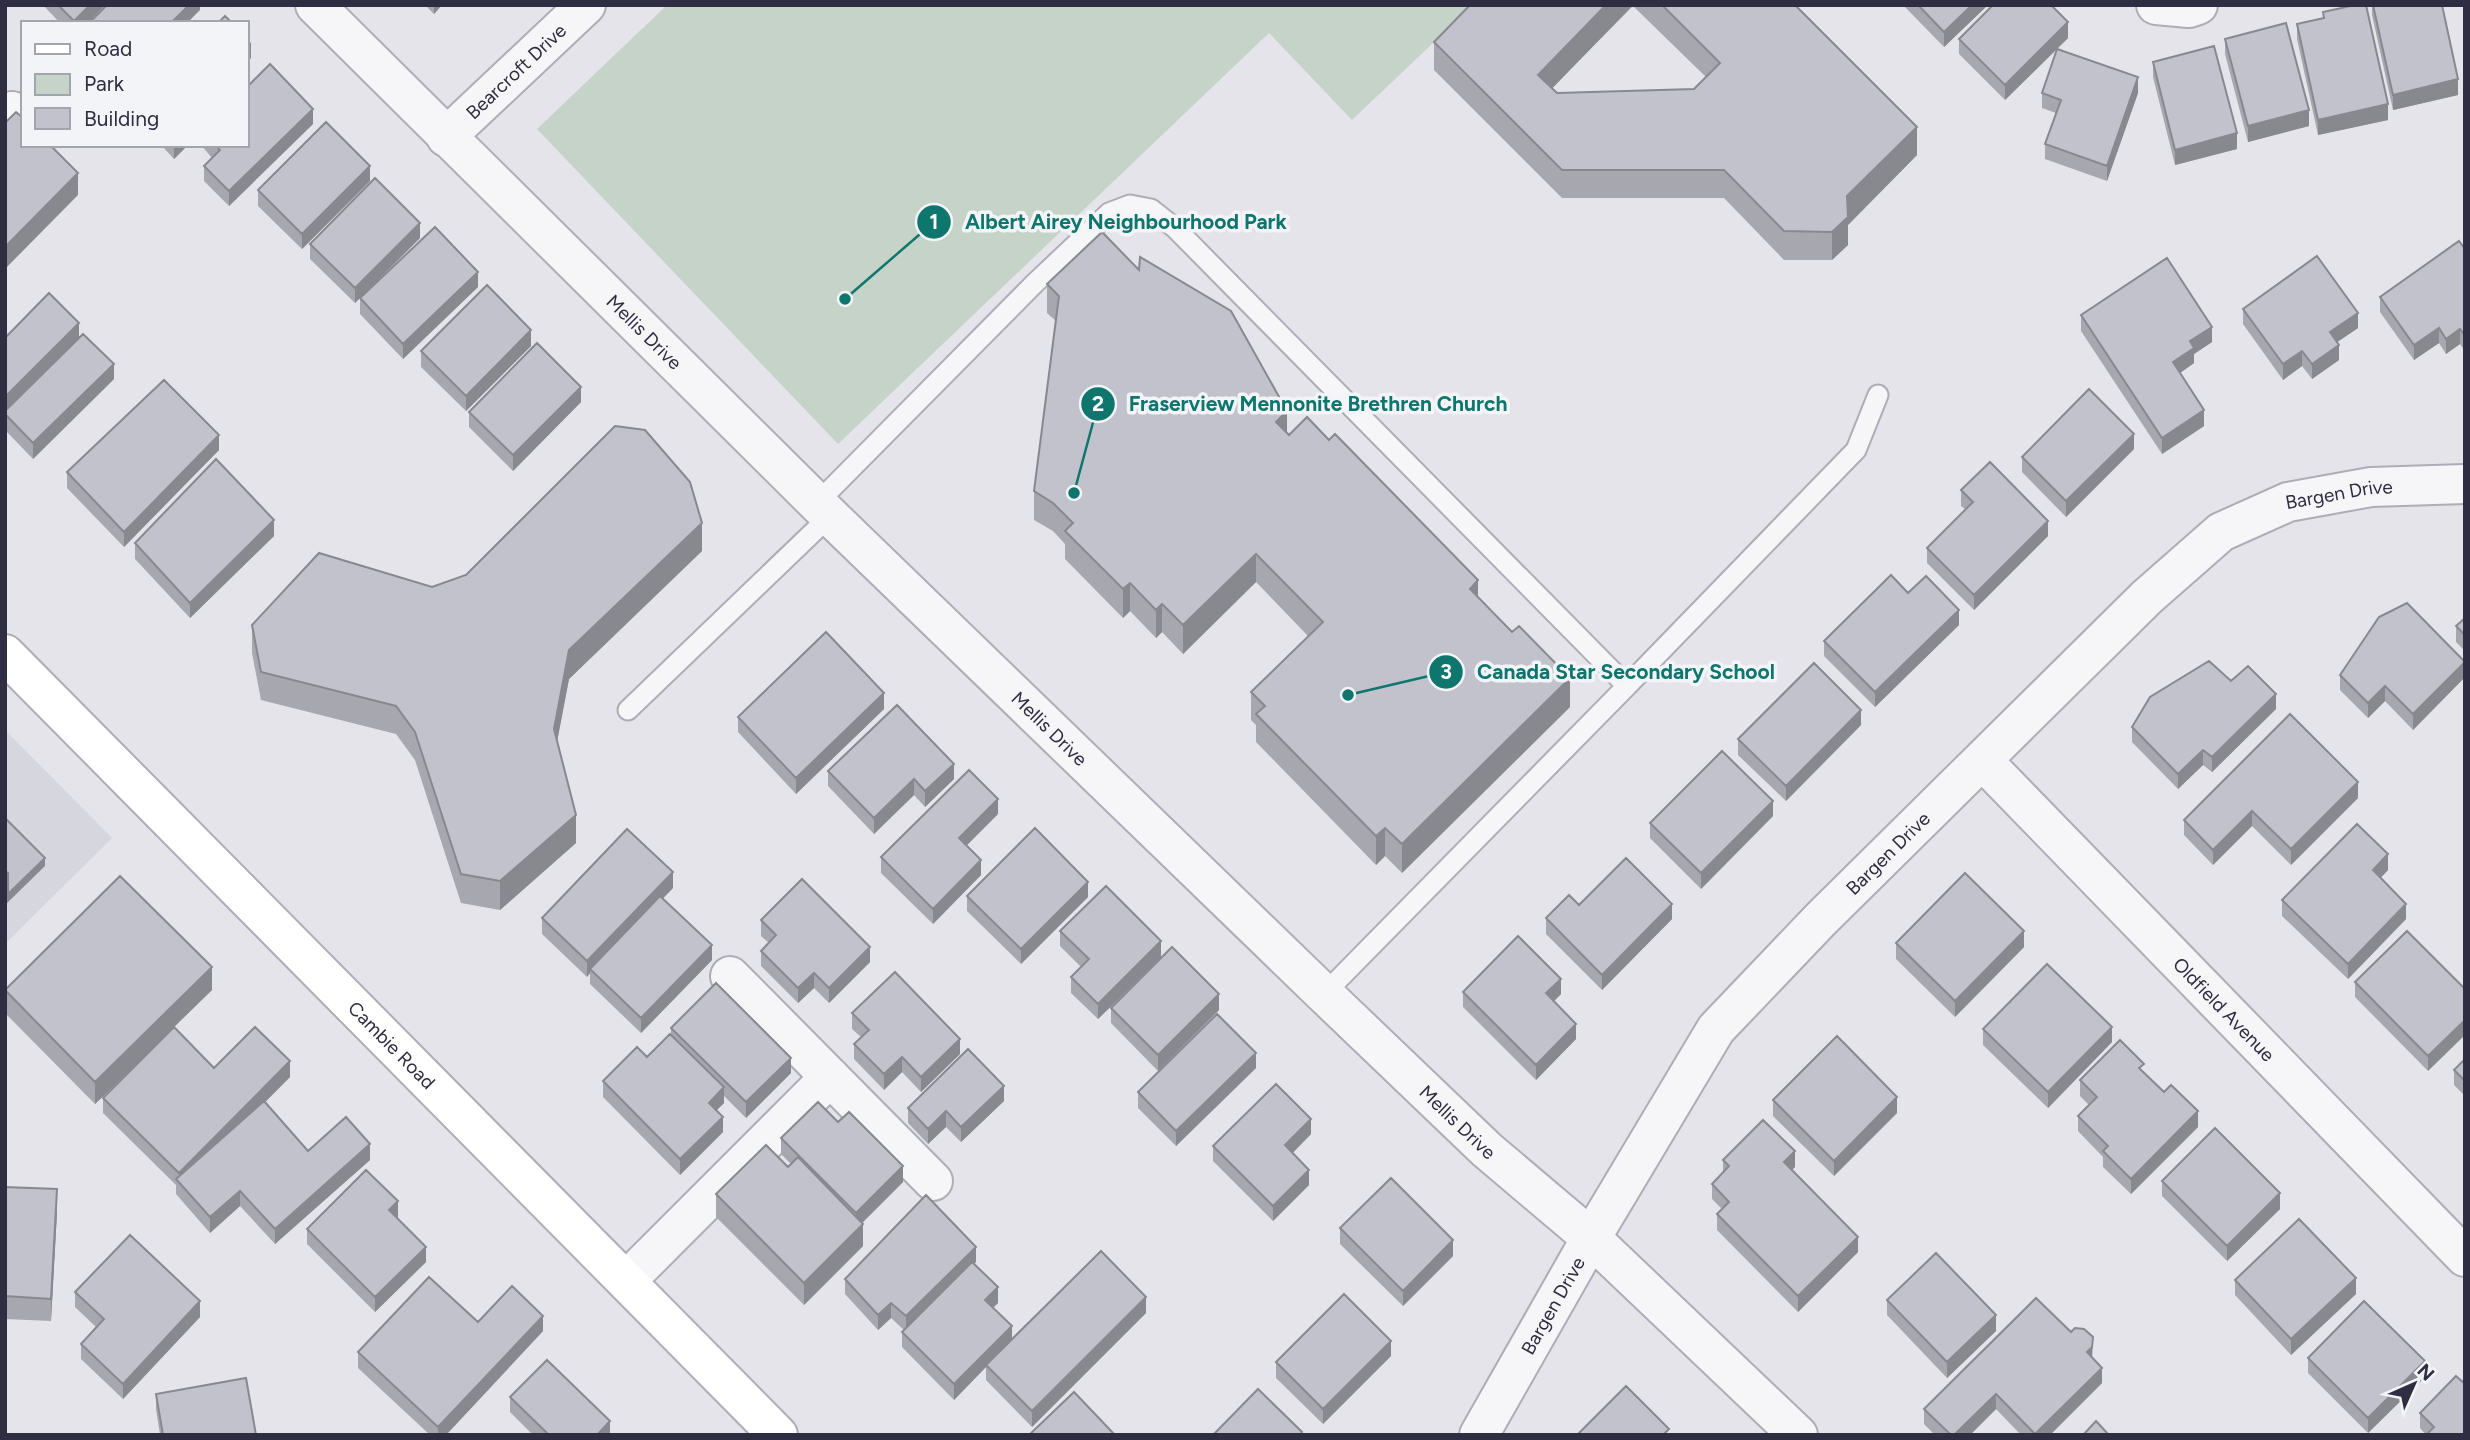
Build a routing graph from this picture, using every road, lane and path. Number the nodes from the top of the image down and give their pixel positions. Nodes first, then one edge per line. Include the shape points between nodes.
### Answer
1 (315, 5) edge
2 (586, 5) edge
3 (2156, 5) edge
4 (2198, 5) edge
5 (446, 137) junction
6 (1878, 395) dead end
7 (2465, 484) edge
8 (823, 510) junction
9 (5, 654) edge
10 (1627, 687) junction
11 (628, 710) dead end
12 (1983, 761) junction
13 (730, 976) dead end
14 (1324, 993) junction
15 (830, 1077) junction
16 (933, 1181) dead end
17 (1591, 1238) junction
18 (2465, 1257) edge
19 (627, 1280) junction
20 (778, 1435) edge
21 (1479, 1435) edge
22 (1798, 1435) edge

1 - 5 street, Mellis Drive
2 - 5 street, Bearcroft Drive
3 - 4 street
5 - 8 street, Mellis Drive
6 - 10 lane via 1856,450
7 - 12 street, Bargen Drive via 2371,487 2288,502 2221,532 2147,597
8 - 10 lane via 1035,283 1109,213 1130,205 1151,209 1175,228
8 - 11 lane
8 - 14 street, Mellis Drive
9 - 19 main road, Cambie Road
10 - 14 lane
12 - 17 street, Bargen Drive via 1716,1029
12 - 18 street, Oldfield Avenue
13 - 15 street
14 - 17 street, Mellis Drive via 1487,1150
15 - 16 street
15 - 19 street
17 - 21 street, Bargen Drive
17 - 22 street, Mellis Drive
19 - 20 main road, Cambie Road

